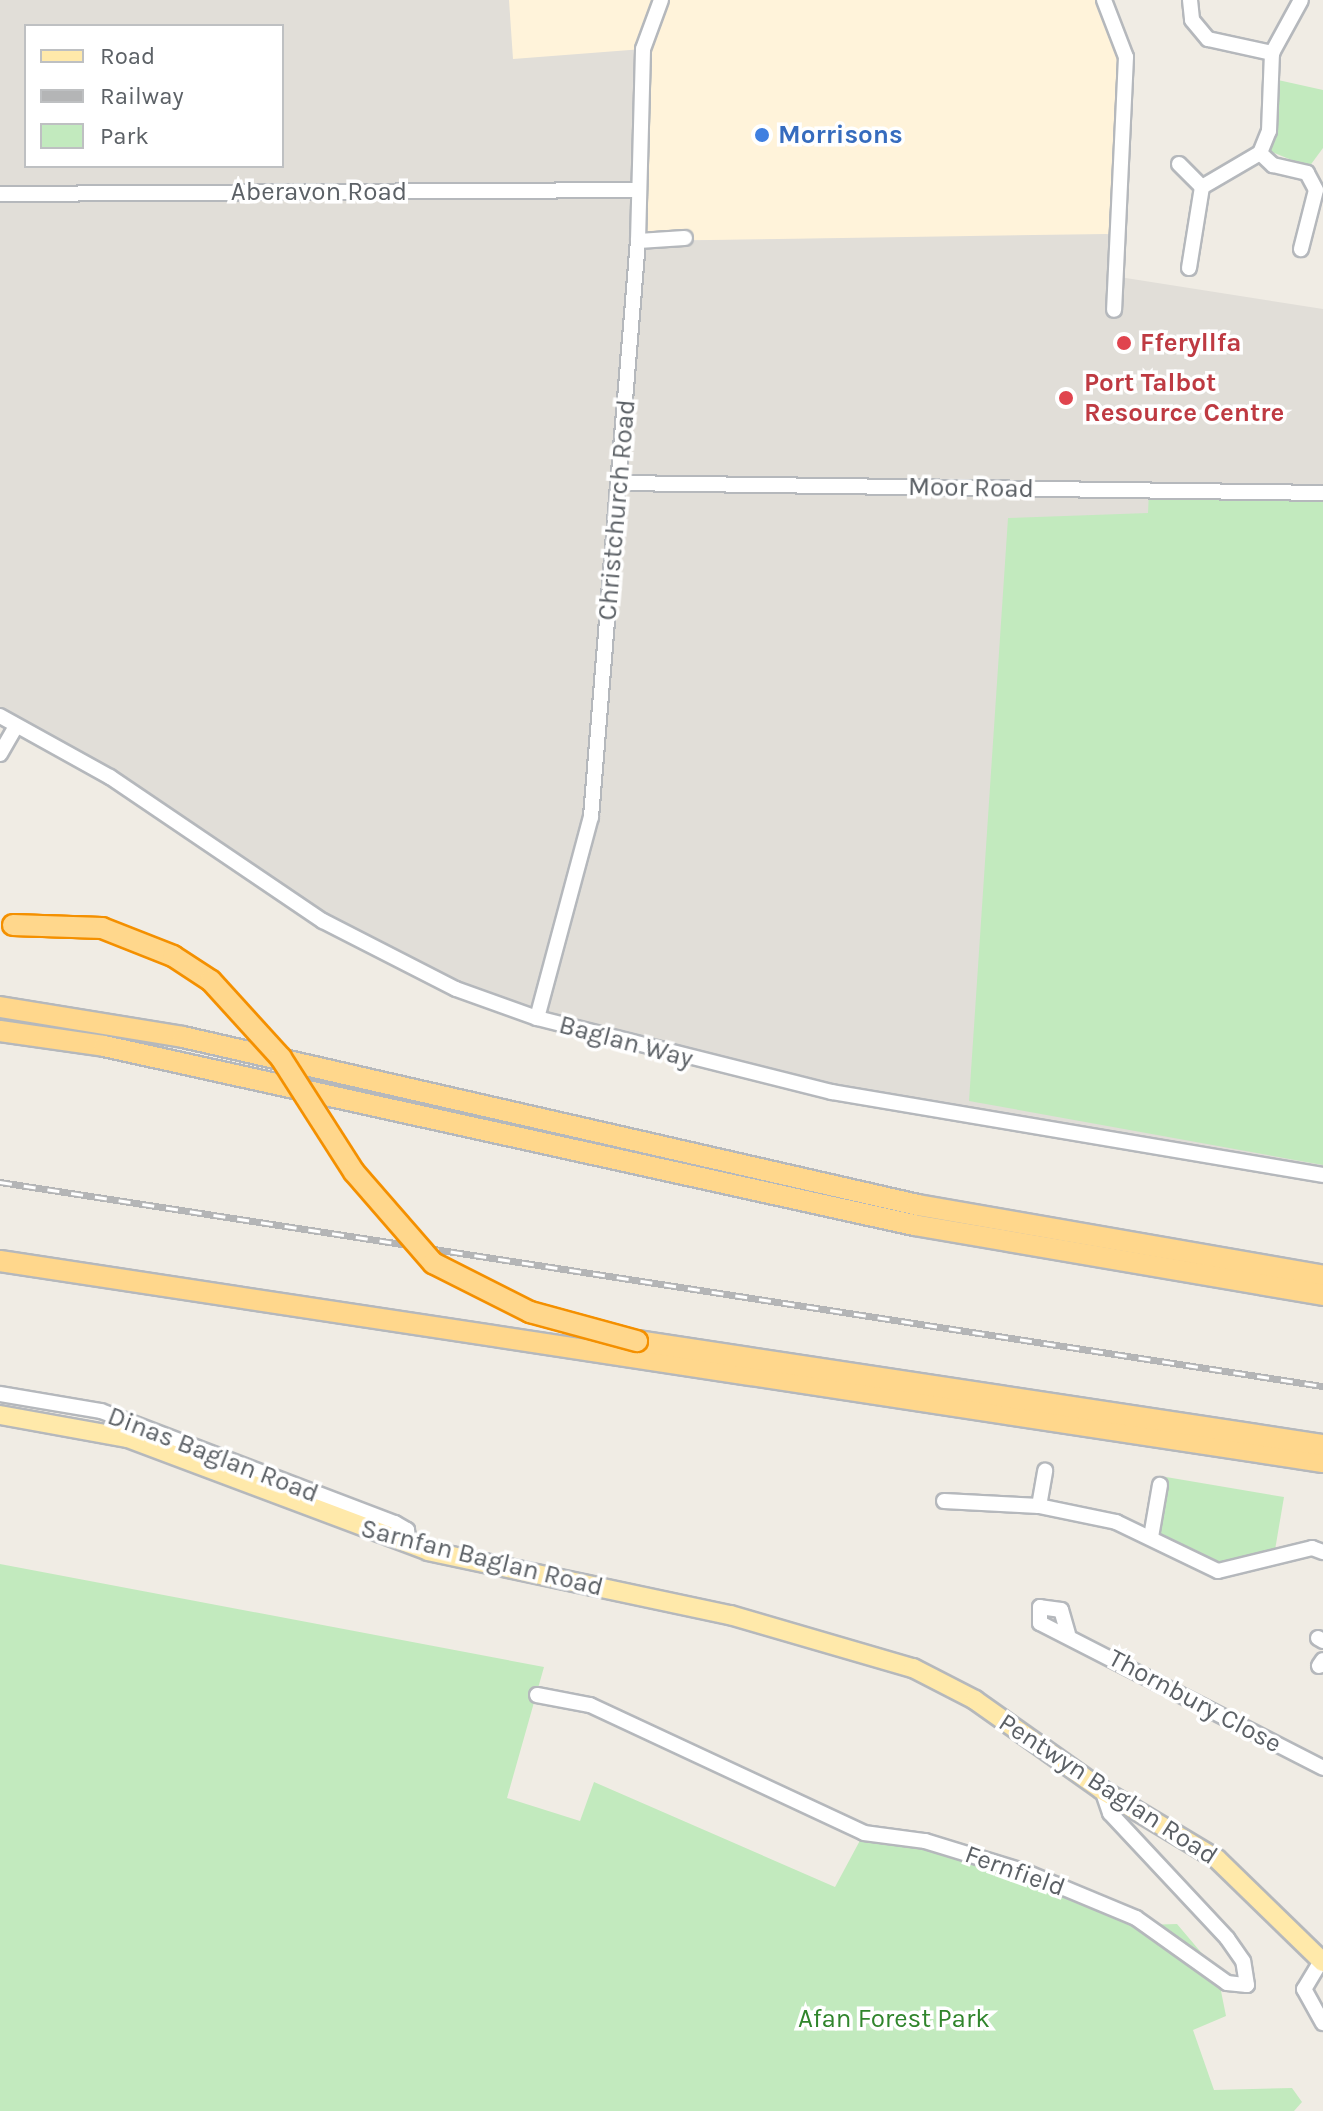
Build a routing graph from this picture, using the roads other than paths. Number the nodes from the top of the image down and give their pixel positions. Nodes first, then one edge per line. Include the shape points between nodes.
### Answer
1 (661, 0) edge
2 (1104, 0) edge
3 (1190, 0) edge
4 (1301, 0) edge
5 (1272, 53) junction
6 (1260, 153) junction
7 (1179, 164) dead end
8 (1202, 187) junction
9 (639, 190) junction
10 (0, 194) edge
11 (685, 238) dead end
12 (638, 241) junction
13 (1301, 249) dead end
14 (1189, 268) dead end
15 (1114, 310) dead end
16 (619, 483) junction
17 (1323, 493) edge
18 (0, 716) edge
19 (16, 726) junction
20 (0, 754) edge
21 (6, 926) edge
22 (0, 1007) edge
23 (537, 1018) junction
24 (0, 1031) edge
25 (1323, 1175) edge
26 (0, 1261) edge
27 (1323, 1276) edge
28 (1323, 1295) edge
29 (0, 1394) edge
30 (0, 1415) edge
31 (1323, 1445) edge
32 (1323, 1462) edge
33 (1045, 1471) dead end
34 (1160, 1485) dead end
35 (944, 1501) dead end
36 (1039, 1506) junction
37 (1151, 1537) junction
38 (409, 1545) junction
39 (1323, 1552) edge
40 (1068, 1634) dead end
41 (868, 1650) joint
42 (537, 1695) dead end
43 (1323, 1768) edge
44 (1102, 1790) junction
45 (1322, 1962) edge
46 (1323, 2023) edge

1 - 9 street, Christchurch Road via 645,31
2 - 15 street via 1126,57
3 - 5 street via 1192,20 1208,39
4 - 5 street
5 - 6 street via 1269,131
6 - 8 street
6 - 13 street via 1273,165 1307,173 1316,190
7 - 8 street
8 - 14 street
9 - 10 street, Aberavon Road
9 - 12 street, Christchurch Road
11 - 12 street
12 - 16 street, Christchurch Road
16 - 17 street, Moor Road
16 - 23 street, Christchurch Road via 591,817
18 - 19 street, Baglan Way
19 - 20 street
19 - 23 street, Baglan Way via 110,777 323,921 456,989
21 - 31 highway, bridge via 102,928 186,965 248,1017 379,1206 433,1263 530,1312 637,1341
22 - 27 highway via 183,1037 918,1205
23 - 25 street, Baglan Way via 832,1092
24 - 28 highway via 119,1049 573,1155 914,1225
26 - 32 highway
29 - 38 street, Dinas Baglan Road via 101,1411 395,1523 407,1530
30 - 38 main road, Sarnfan Baglan Road via 128,1438
33 - 36 street
34 - 37 street
35 - 36 street
36 - 37 street
37 - 39 street via 1218,1571 1312,1548
38 - 41 main road, Sarnfan Baglan Road
40 - 43 street, Thornbury Close
41 - 44 main road, Pentwyn Baglan Road via 975,1700
42 - 44 street, Fernfield via 590,1705 864,1833 925,1841 1023,1871 1136,1918 1227,1983 1247,1985 1243,1961 1227,1938 1110,1813
44 - 45 main road, Pentwyn Baglan Road via 1217,1859
45 - 46 street via 1304,1989

